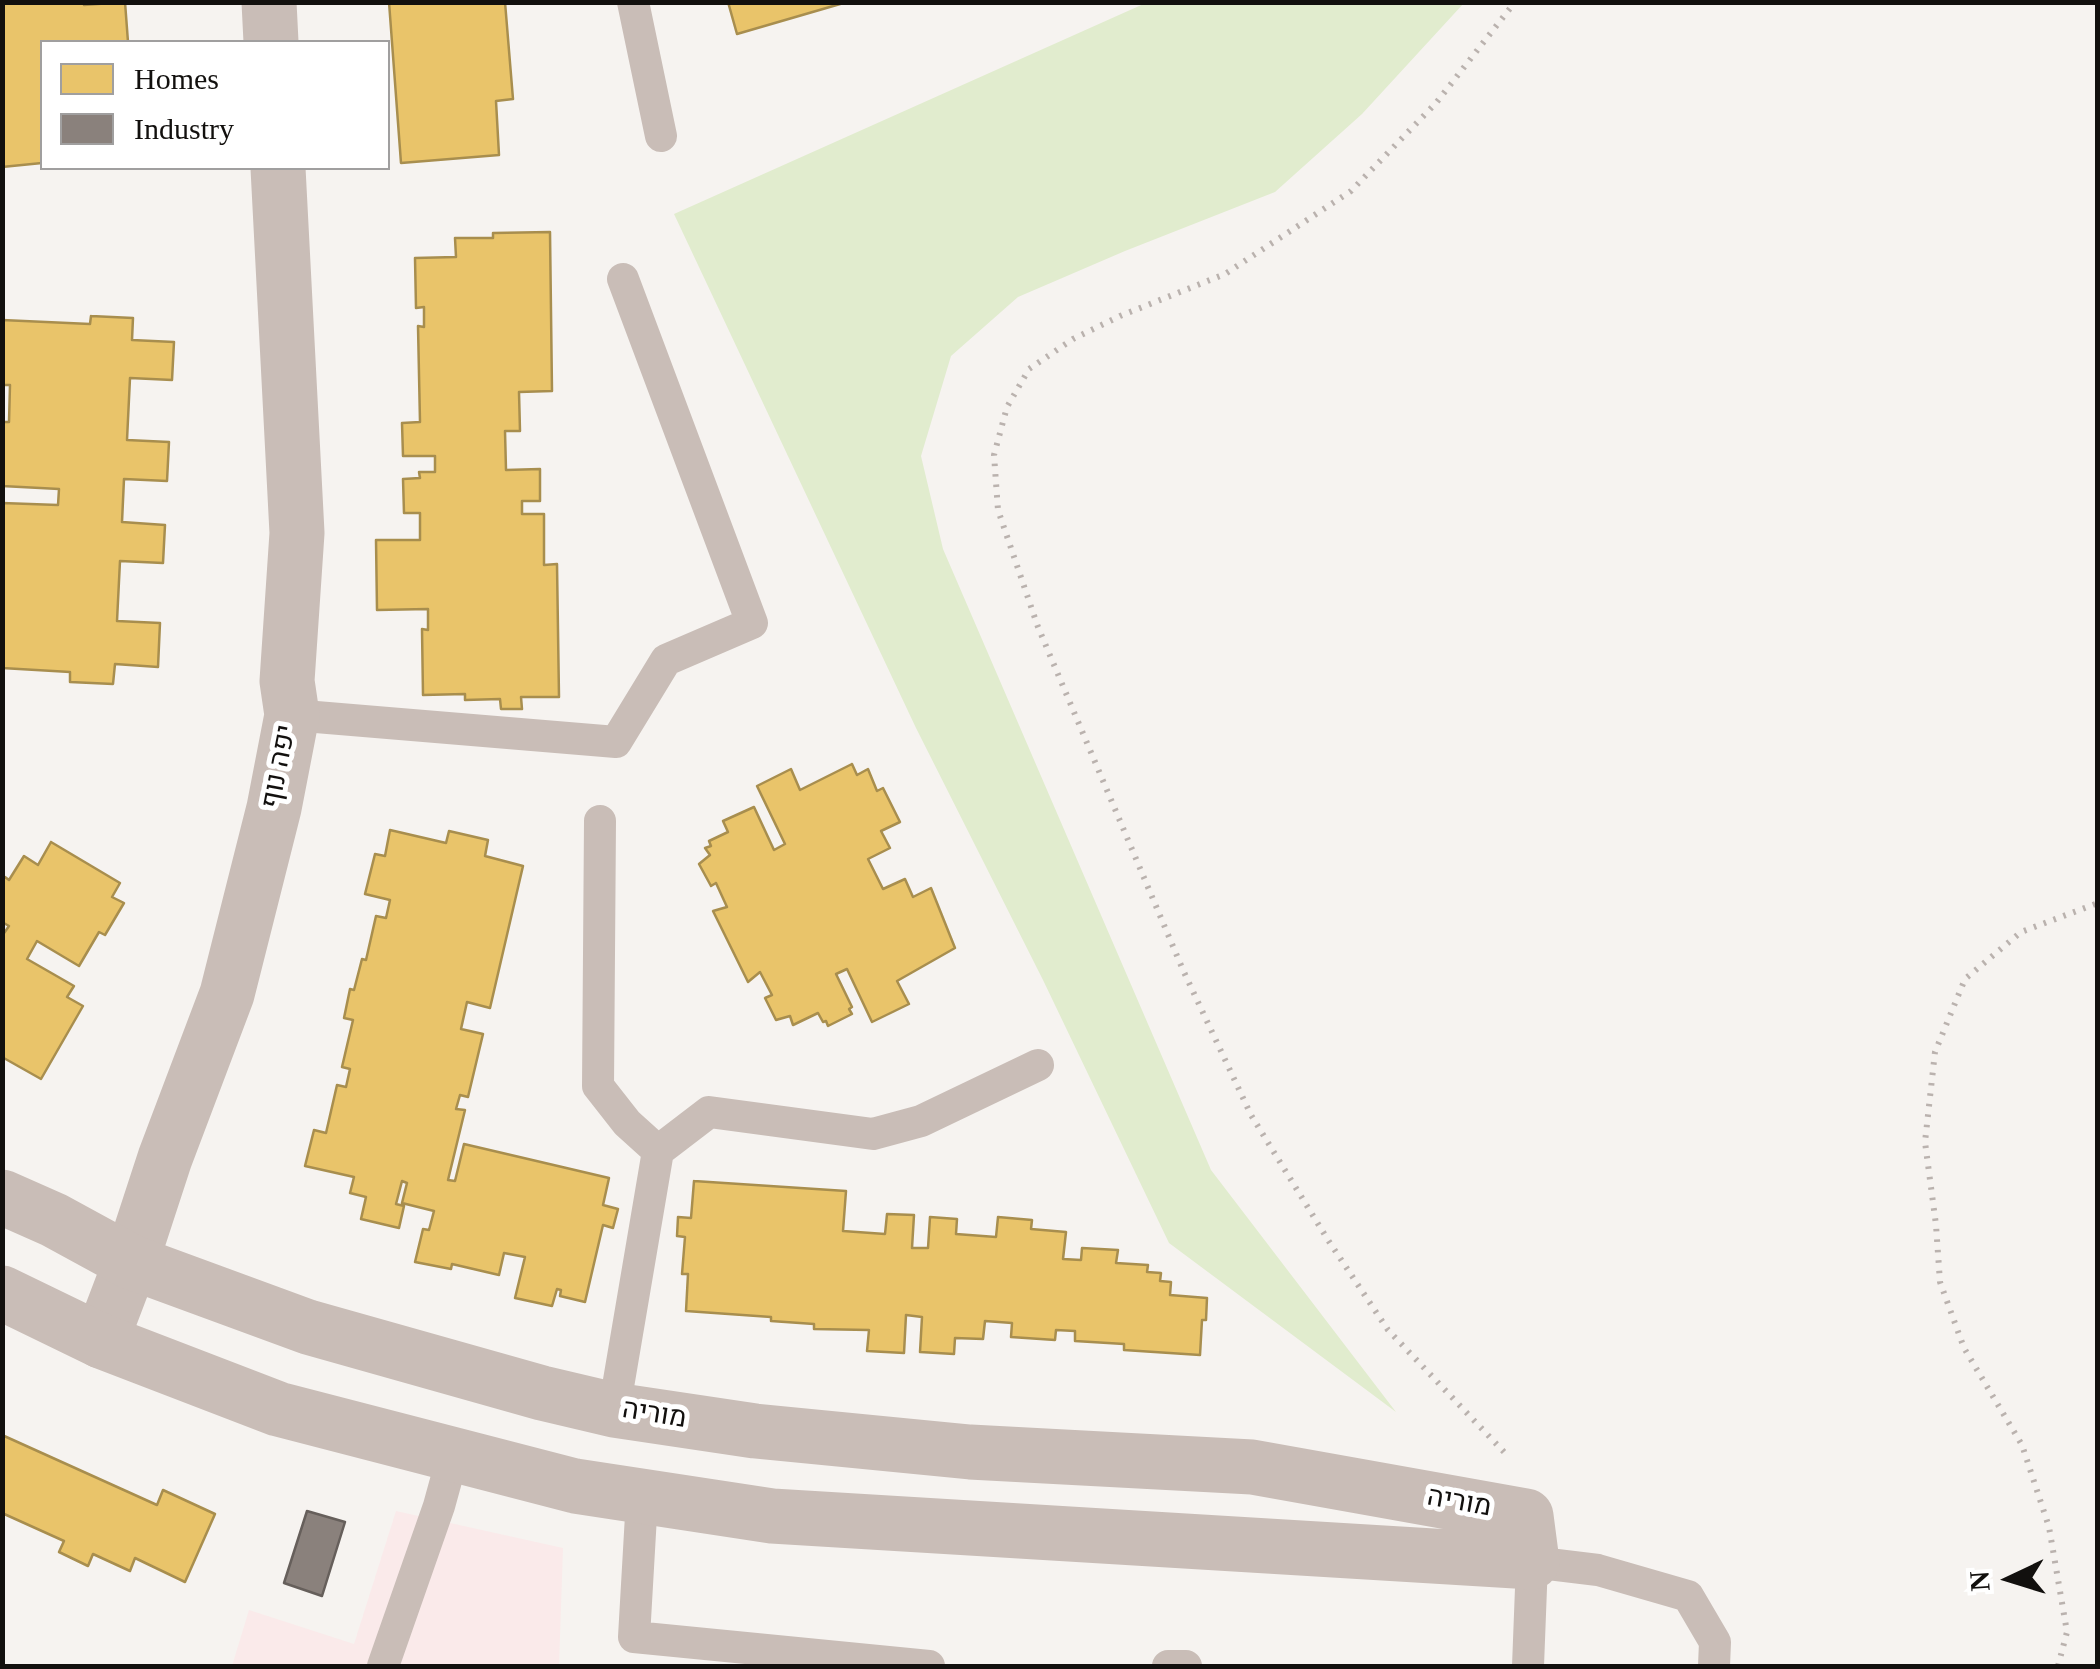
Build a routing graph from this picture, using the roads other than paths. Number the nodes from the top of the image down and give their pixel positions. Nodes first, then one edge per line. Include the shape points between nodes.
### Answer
1 (269, 2) edge
2 (633, 2) edge
3 (271, 40) edge
4 (661, 136) dead end
5 (278, 170) edge
6 (623, 279) dead end
7 (292, 715) junction
8 (600, 820) dead end
9 (1038, 1065) dead end
10 (658, 1152) junction
11 (2, 1197) edge
12 (132, 1262) junction
13 (2, 1292) edge
14 (102, 1340) junction
15 (614, 1410) junction
16 (453, 1455) junction
17 (642, 1498) junction
18 (1532, 1562) junction
19 (383, 1666) edge
20 (929, 1666) edge
21 (1168, 1666) edge
22 (1186, 1666) edge
23 (1528, 1666) edge
24 (1714, 1666) edge

1 - 3 street
2 - 4 lane
5 - 7 street, יפה נוף via 296,533 286,681
6 - 7 lane via 752,622 666,660 616,742
7 - 12 street, יפה נוף via 228,994
8 - 10 lane via 598,1086
9 - 10 lane via 921,1121 873,1134 709,1112
10 - 15 lane
11 - 12 street, מוריה
12 - 14 street, יפה נוף
12 - 15 street, מוריה via 308,1327
13 - 14 street, מוריה
14 - 16 street, מוריה via 278,1409
15 - 18 street, מוריה via 970,1452 1252,1467 1526,1516
16 - 17 street, מוריה
16 - 19 lane
17 - 18 street, מוריה via 772,1516
17 - 20 lane via 634,1636
18 - 23 lane
18 - 24 lane via 1598,1570 1688,1596 1715,1642
21 - 22 lane

